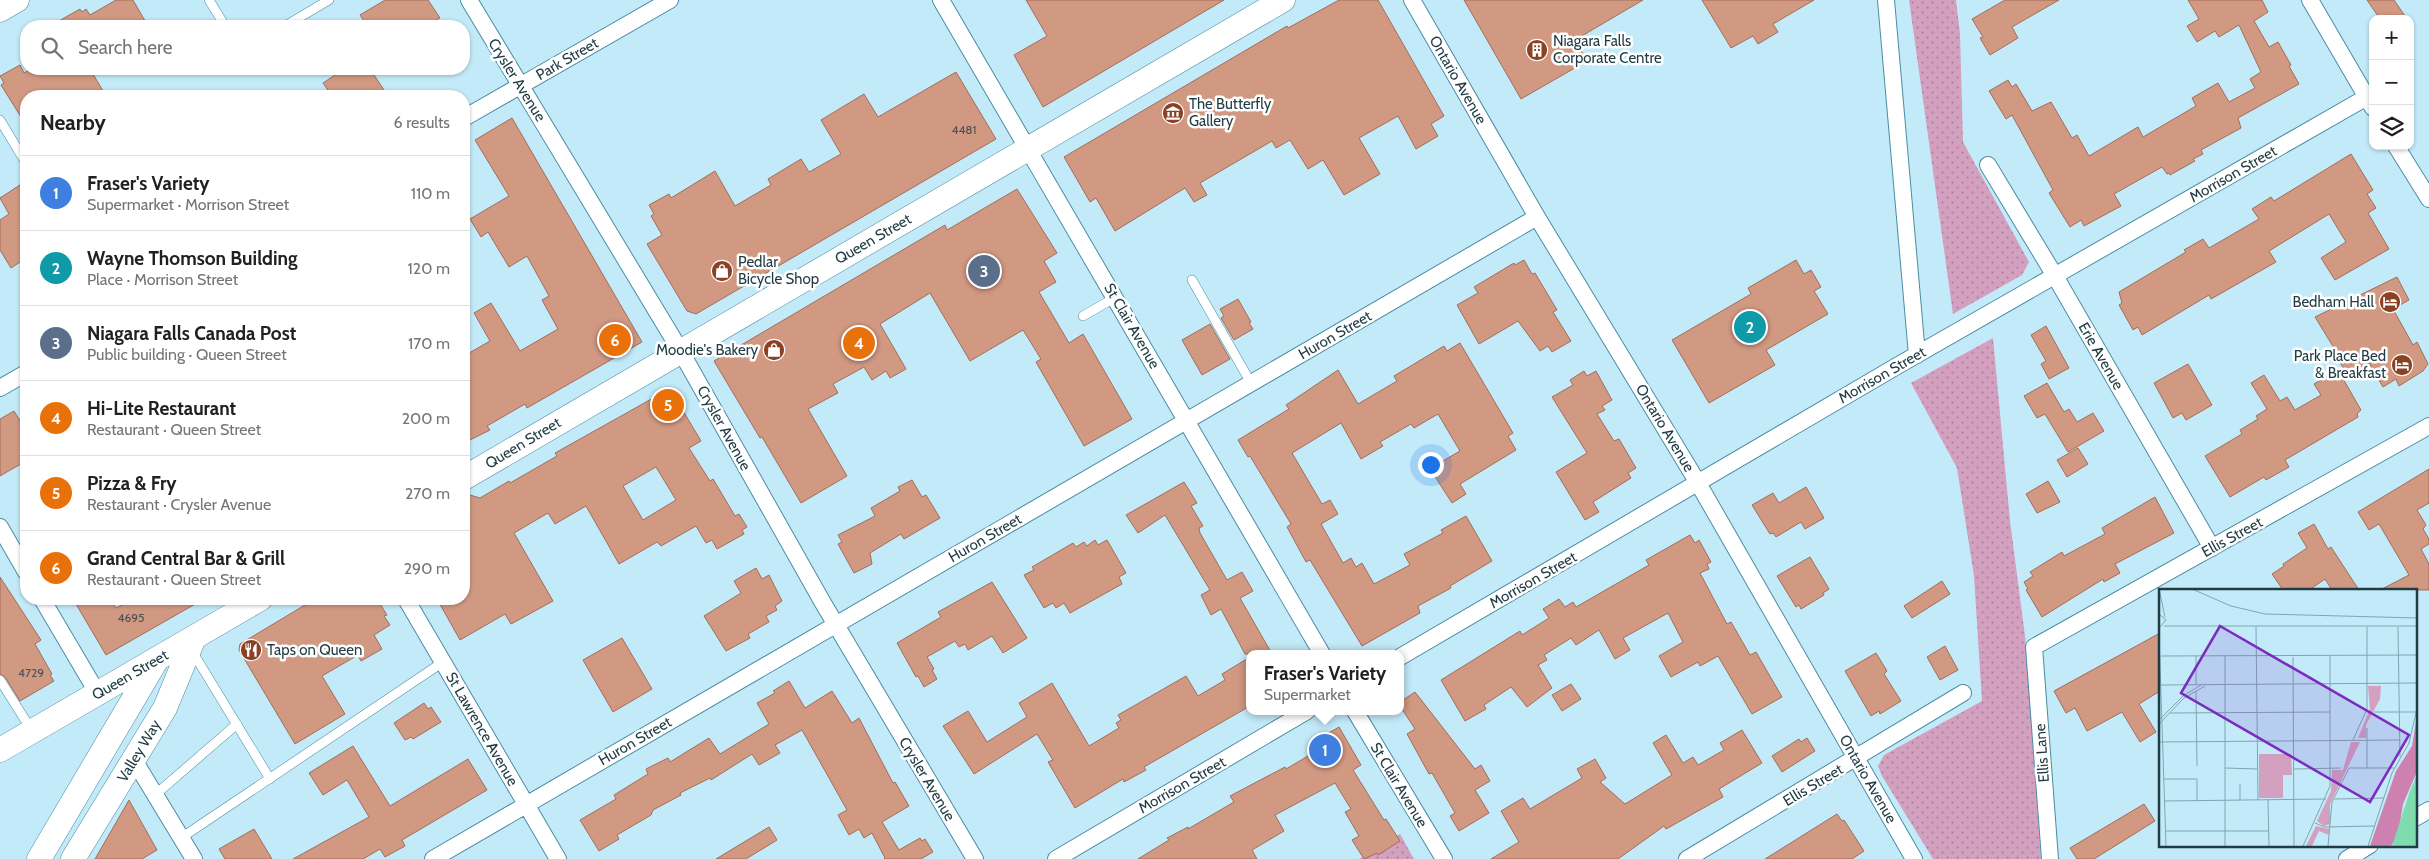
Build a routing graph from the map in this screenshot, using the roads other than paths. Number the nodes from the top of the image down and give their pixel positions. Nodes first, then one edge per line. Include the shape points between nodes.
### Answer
1 (209, 0) edge
2 (329, 0) edge
3 (469, 0) edge
4 (670, 0) edge
5 (941, 0) edge
6 (1283, 0) edge
7 (1412, 0) edge
8 (1886, 0) edge
9 (2310, 0) edge
10 (221, 20) edge
11 (295, 20) edge
12 (521, 85) junction
13 (2369, 101) edge
14 (2369, 104) edge
15 (470, 115) edge
16 (0, 120) edge
17 (1028, 150) junction
18 (2398, 150) edge
19 (20, 153) edge
20 (1988, 165) dead end
21 (2429, 199) edge
22 (1537, 217) junction
23 (2055, 276) junction
24 (1192, 280) dead end
25 (1116, 297) junction
26 (1083, 316) dead end
27 (680, 350) junction
28 (1917, 355) junction
29 (20, 376) edge
30 (1251, 383) junction
31 (0, 388) edge
32 (1188, 420) junction
33 (2429, 426) edge
34 (470, 474) edge
35 (1698, 483) junction
36 (0, 527) edge
37 (2212, 548) junction
38 (20, 562) edge
39 (46, 605) edge
40 (251, 605) edge
41 (410, 605) edge
42 (836, 626) junction
43 (192, 643) junction
44 (2034, 647) joint
45 (1320, 650) edge
46 (1404, 655) edge
47 (157, 660) junction
48 (443, 662) junction
49 (0, 680) edge
50 (1963, 693) dead end
51 (98, 694) junction
52 (1300, 715) edge
53 (1357, 715) edge
54 (237, 724) junction
55 (32, 732) junction
56 (0, 750) edge
57 (1857, 758) junction
58 (134, 760) junction
59 (270, 778) junction
60 (155, 795) junction
61 (526, 804) junction
62 (2429, 810) edge
63 (2416, 817) edge
64 (181, 838) junction
65 (2368, 846) edge
66 (39, 859) edge
67 (72, 859) edge
68 (194, 859) edge
69 (433, 859) edge
70 (558, 859) edge
71 (975, 859) edge
72 (1056, 859) edge
73 (1444, 859) edge
74 (1687, 859) edge
75 (1914, 859) edge
76 (2050, 859) edge
77 (2347, 859) edge

1 - 10 lane
2 - 11 lane
3 - 12 street, Crysler Avenue
4 - 12 street, Park Street
5 - 17 street, St Clair Avenue
6 - 17 street, Queen Street
7 - 22 street, Ontario Avenue
8 - 28 street
9 - 13 street
12 - 15 street, Park Street
12 - 27 street, Crysler Avenue
14 - 23 street, Morrison Street
16 - 19 lane
17 - 25 street, St Clair Avenue
17 - 27 street, Queen Street
18 - 21 street
20 - 23 street, Erie Avenue
22 - 30 street, Huron Street
22 - 35 street, Ontario Avenue
23 - 28 street, Morrison Street
23 - 37 street, Erie Avenue
24 - 30 lane
25 - 26 lane
25 - 32 street, St Clair Avenue
27 - 34 street, Queen Street
27 - 42 street, Crysler Avenue
28 - 35 street, Morrison Street
29 - 31 street
30 - 32 street, Huron Street
32 - 42 street, Huron Street
32 - 45 street, St Clair Avenue
33 - 37 street, Ellis Street
35 - 46 street, Morrison Street
35 - 57 street, Ontario Avenue
36 - 38 street
37 - 44 street, Ellis Street
39 - 51 street
40 - 43 street, Queen Street
41 - 48 street, St Lawrence Avenue
42 - 61 street, Huron Street
42 - 71 street, Crysler Avenue
43 - 47 street, Queen Street
43 - 54 lane
43 - 58 street, Valley Way via 165,708
44 - 76 street, Ellis Lane
47 - 51 street, Queen Street
47 - 66 street, Valley Way
48 - 59 lane
48 - 61 street, St Lawrence Avenue
49 - 55 lane
50 - 57 street, Ellis Street
51 - 55 street, Queen Street
52 - 72 street, Morrison Street
53 - 73 street, St Clair Avenue
54 - 59 lane
54 - 60 lane
55 - 56 street, Queen Street
57 - 74 street, Ellis Street
57 - 75 street, Ontario Avenue
58 - 60 street
58 - 67 street, Valley Way
59 - 64 lane
60 - 64 street
61 - 69 street, Huron Street
61 - 70 street, St Lawrence Avenue
62 - 63 street
64 - 68 street
65 - 77 street

